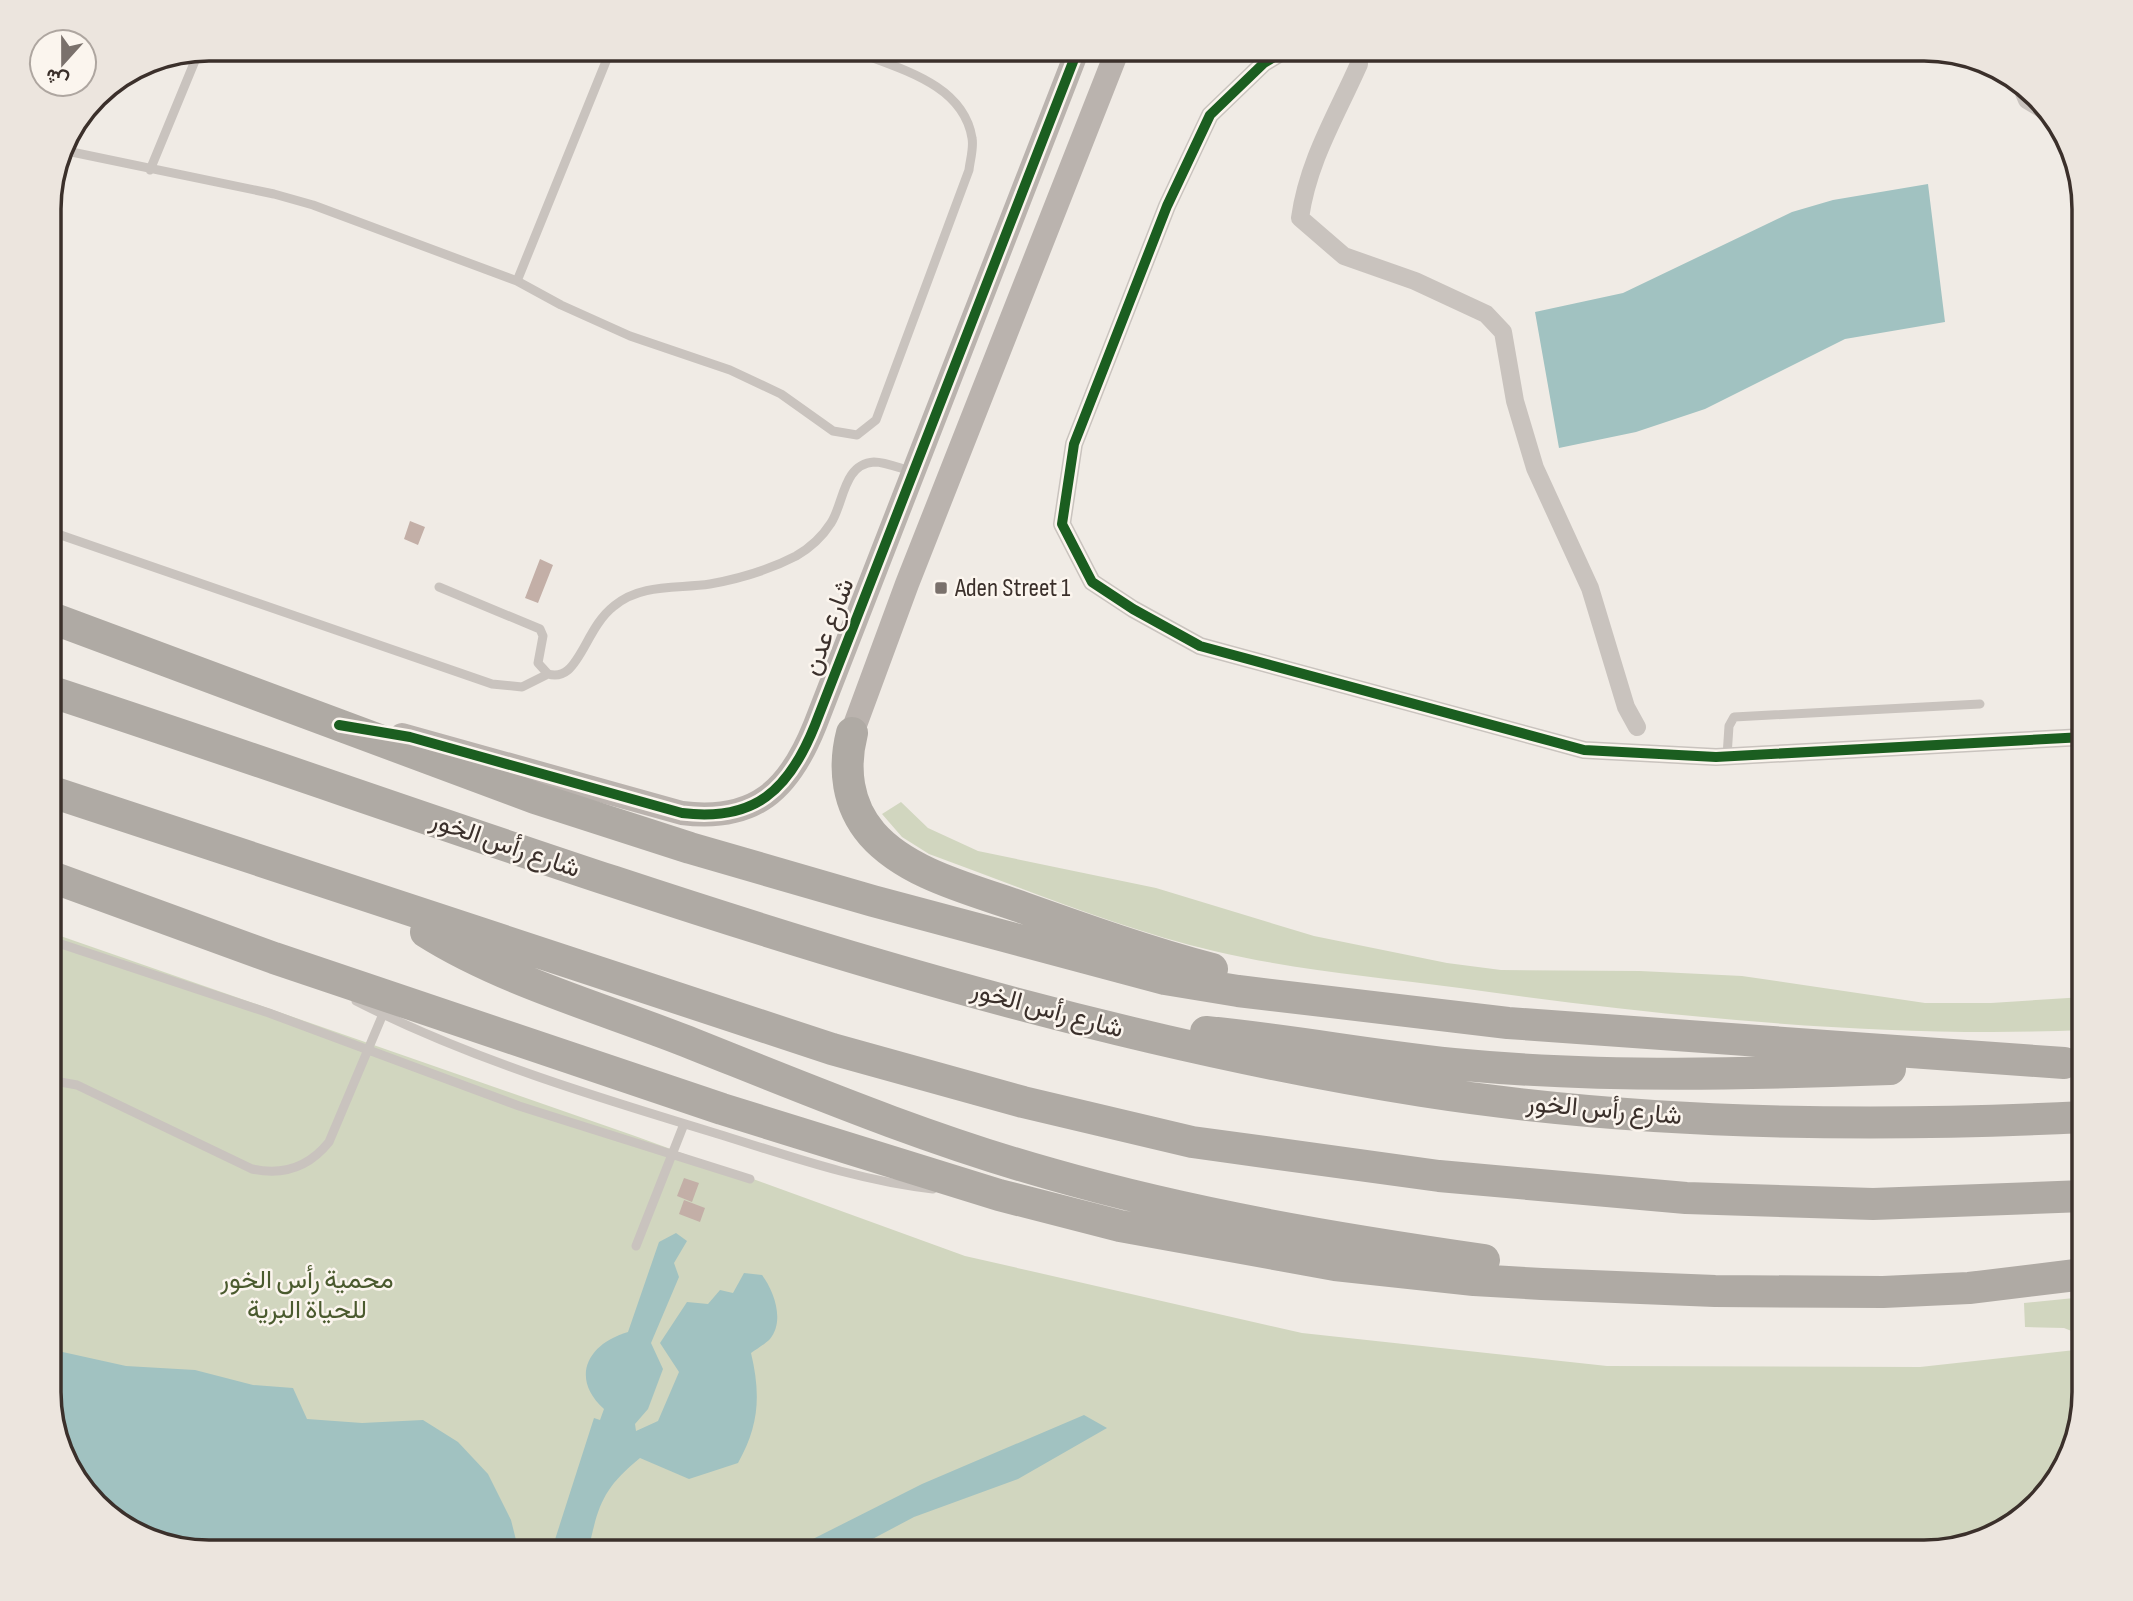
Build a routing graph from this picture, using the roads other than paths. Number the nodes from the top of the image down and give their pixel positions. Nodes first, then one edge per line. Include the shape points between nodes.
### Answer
1 (1073, 61) edge
2 (1113, 61) edge
3 (1267, 61) edge
4 (1359, 61) edge
5 (194, 62) edge
6 (606, 62) edge
7 (881, 62) edge
8 (73, 153) edge
9 (150, 170) junction
10 (517, 281) junction
11 (914, 472) junction
12 (62, 535) edge
13 (439, 587) dead end
14 (62, 622) edge
15 (62, 674) edge
16 (548, 674) junction
17 (62, 695) edge
18 (1980, 704) dead end
19 (109, 710) junction
20 (339, 725) junction
21 (1637, 727) dead end
22 (852, 733) joint
23 (2072, 738) edge
24 (1727, 756) junction
25 (62, 795) edge
26 (62, 881) edge
27 (387, 904) junction
28 (62, 944) edge
29 (274, 958) junction
30 (334, 990) dead end
31 (346, 996) dead end
32 (1332, 1000) junction
33 (383, 1014) junction
34 (1121, 1030) junction
35 (368, 1049) junction
36 (2072, 1062) edge
37 (2072, 1062) edge
38 (62, 1082) edge
39 (2072, 1117) edge
40 (684, 1124) junction
41 (672, 1154) junction
42 (750, 1179) dead end
43 (999, 1195) junction
44 (2072, 1196) edge
45 (636, 1245) dead end
46 (2072, 1275) edge
47 (1623, 1286) junction

1 - 11 street, شارع عدن
2 - 22 street via 906,583
3 - 24 street via 1210,115 1167,206 1074,444 1062,524 1092,582 1200,646 1584,750
4 - 21 street via 1317,149 1304,186 1300,218 1344,257 1415,281 1486,314 1503,332 1515,401 1535,468 1590,588 1617,681
5 - 9 lane
6 - 10 lane
7 - 10 lane via 953,97 968,119 973,141 969,170 879,412 865,432 840,435 760,383 597,323
8 - 9 lane
9 - 10 lane via 313,205
11 - 16 lane via 875,462 858,468 832,522 799,554 732,579 628,596 603,615 566,672
11 - 20 street, شارع عدن via 804,752 782,785 756,804 724,814 682,813 410,737
12 - 16 lane via 492,684 522,687
13 - 16 lane via 540,629 543,636 536,659
14 - 20 highway
15 - 19 highway
17 - 19 highway, شارع رأس الخور
18 - 24 lane via 1734,717
19 - 34 highway, شارع رأس الخور via 787,938
20 - 32 highway via 535,799 923,915 1164,979
22 - 32 highway via 847,766 856,807 873,835 905,861 1121,942
23 - 24 street
25 - 27 highway
26 - 29 highway
27 - 44 highway via 832,1049 1023,1102 1192,1142 1476,1180 1686,1198 1873,1204
27 - 47 highway via 434,937 503,970 866,1112 1049,1174 1307,1234
28 - 35 lane
29 - 30 lane
29 - 43 highway via 696,1100
31 - 33 lane
32 - 37 highway via 1508,1023
33 - 35 lane
33 - 40 lane via 477,1053
34 - 36 highway via 1208,1032 1522,1069 1818,1071
34 - 39 highway, شارع رأس الخور via 1425,1092 1587,1109 1872,1124
35 - 38 lane via 329,1142 305,1164 273,1172 252,1169 77,1085
35 - 41 lane via 519,1106
40 - 41 lane
40 - 43 lane via 842,1171 925,1188
41 - 42 lane
41 - 45 lane
43 - 47 highway via 1120,1226 1335,1265 1474,1280
46 - 47 highway via 1883,1292 1715,1292

